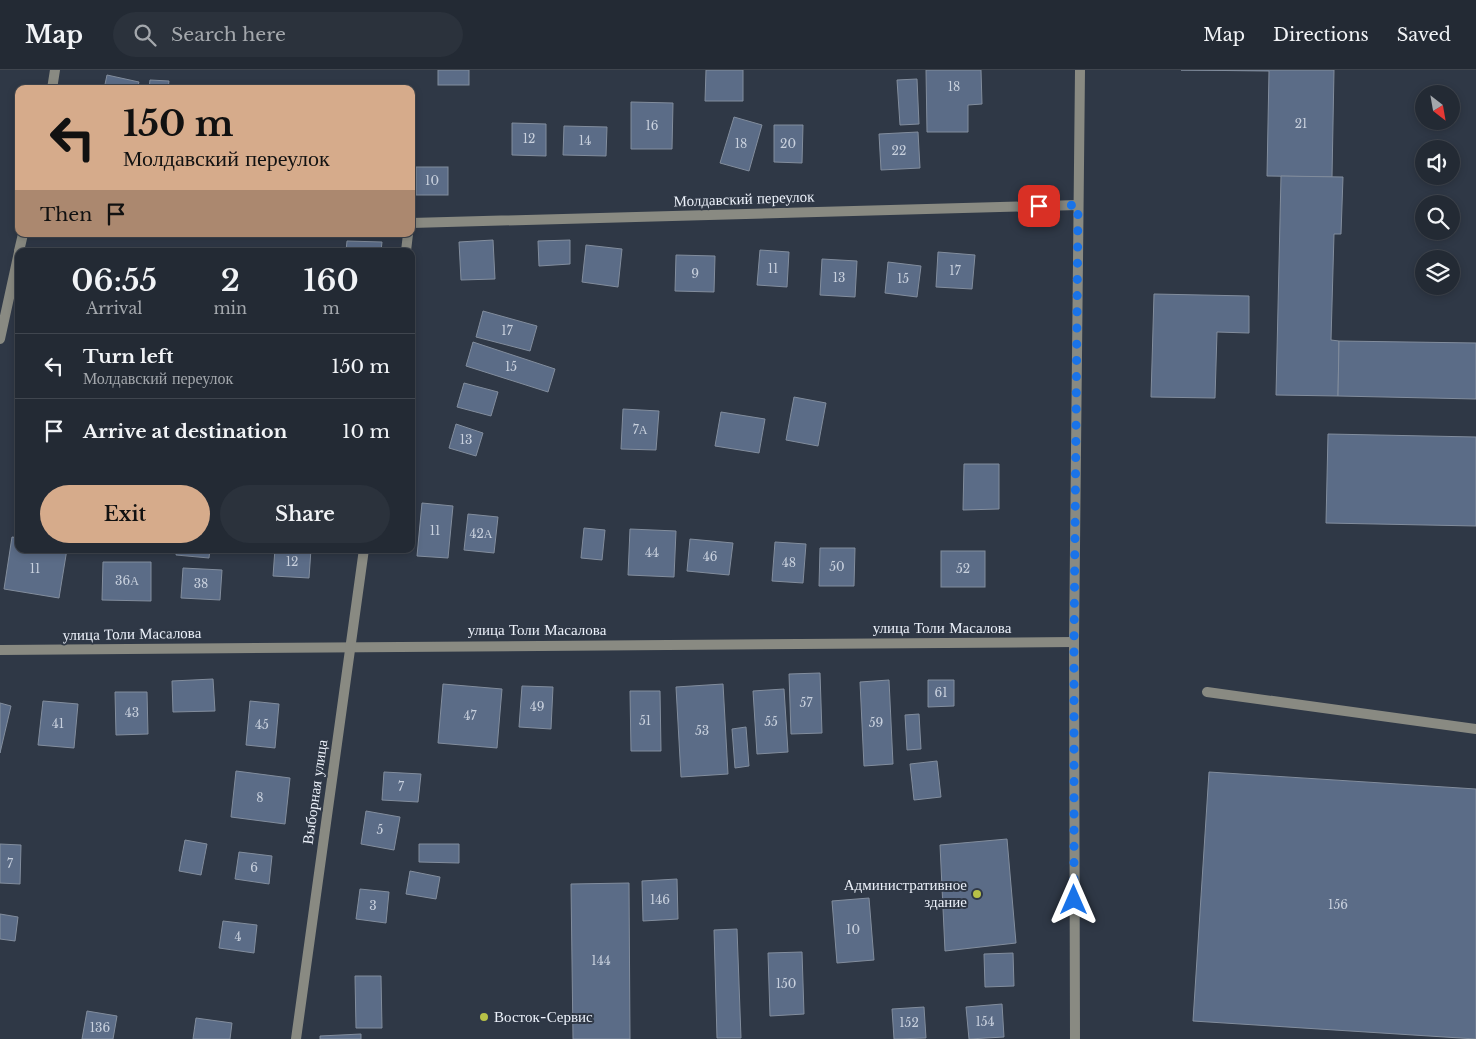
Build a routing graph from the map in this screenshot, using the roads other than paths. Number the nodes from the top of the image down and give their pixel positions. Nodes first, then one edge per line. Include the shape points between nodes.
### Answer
1 (55, 70) edge
2 (1080, 70) edge
3 (53, 85) edge
4 (1078, 205) junction
5 (415, 224) edge
6 (15, 270) edge
7 (0, 339) edge
8 (363, 553) edge
9 (1074, 642) junction
10 (350, 647) junction
11 (0, 650) edge
12 (1207, 692) dead end
13 (1476, 729) edge
14 (296, 1039) edge
15 (1075, 1039) edge

1 - 3 street
2 - 4 street
4 - 5 street, Молдавский переулок
4 - 9 street
6 - 7 street
8 - 10 street, Выборная улица
9 - 10 street, улица Толи Масалова
9 - 15 street
10 - 11 street, улица Толи Масалова
10 - 14 street, Выборная улица
12 - 13 street

